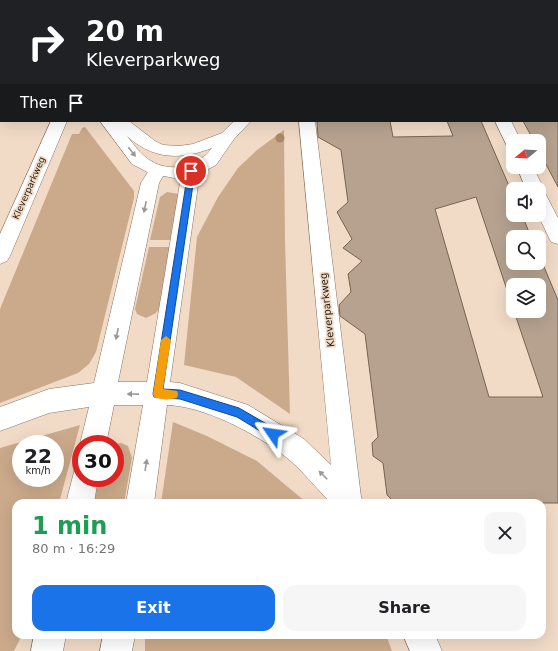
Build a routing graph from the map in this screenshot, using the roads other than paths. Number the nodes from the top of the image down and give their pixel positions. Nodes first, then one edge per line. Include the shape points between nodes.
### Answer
1 (59, 122) edge
2 (109, 122) edge
3 (121, 122) edge
4 (242, 122) edge
5 (307, 122) edge
6 (503, 122) edge
7 (509, 134) edge
8 (228, 136) junction
9 (157, 170) junction
10 (191, 171) junction
11 (546, 211) edge
12 (558, 237) edge
13 (0, 256) edge
14 (104, 393) junction
15 (158, 394) junction
16 (0, 419) edge
17 (95, 435) edge
18 (84, 487) edge
19 (81, 499) edge
20 (141, 499) edge
21 (346, 499) edge
22 (349, 499) edge
23 (49, 639) edge
24 (118, 639) edge
25 (421, 639) edge
26 (47, 651) edge
27 (116, 651) edge
28 (426, 651) edge

1 - 13 street, Kleverparkweg
2 -> 9 street via 138,159
3 - 8 street via 148,145 167,152 198,148
4 - 8 street
5 - 22 street, Kleverparkweg
6 - 7 street
8 - 10 street via 209,161
9 - 10 street via 179,173
9 -> 14 street via 150,183
10 - 15 street
11 - 12 street
15 -> 14 street, Kleverparkweg
14 - 16 street, Kleverparkweg via 50,401
14 - 17 street
20 -> 15 street
21 -> 15 street, Kleverparkweg via 295,448 239,413 180,394
18 - 19 street
23 - 26 street
24 - 27 street
25 - 28 street

